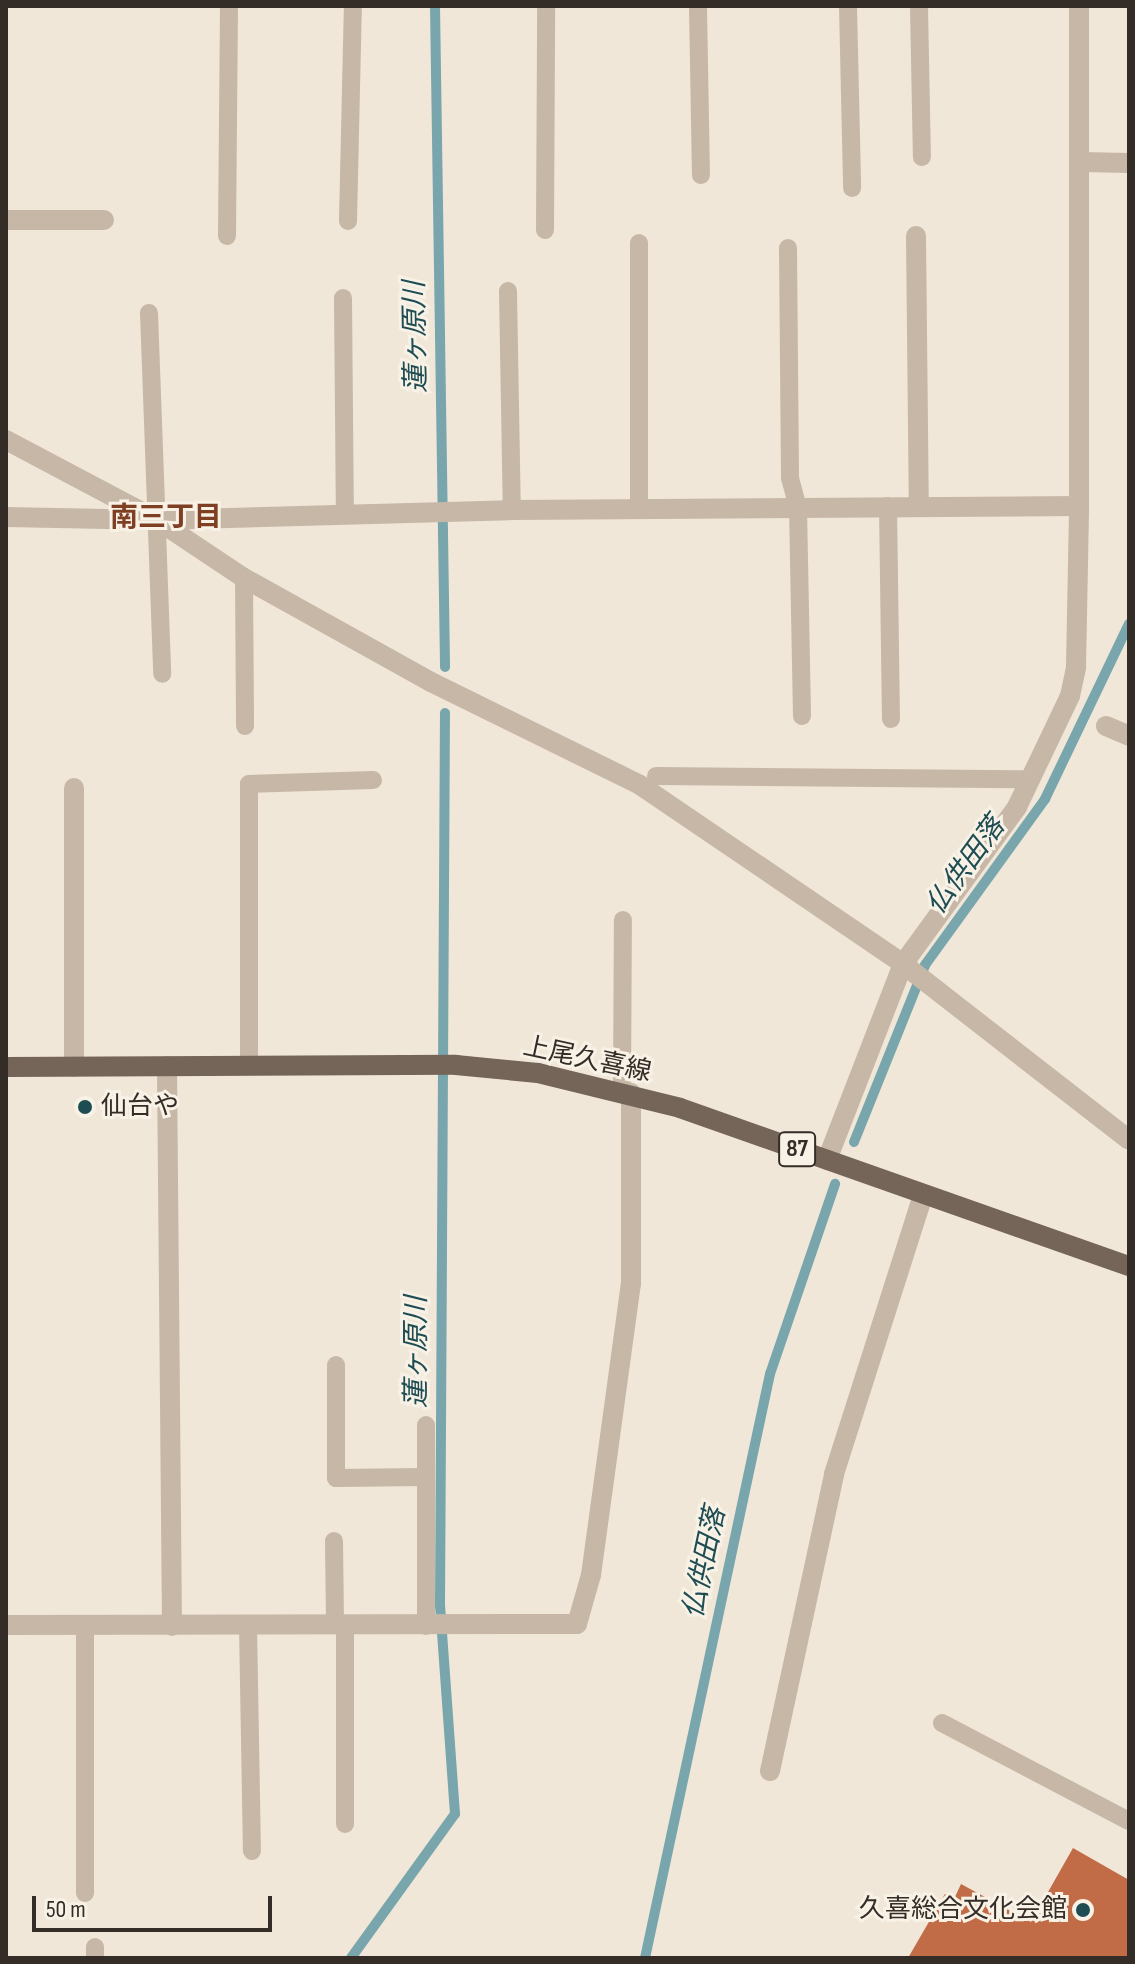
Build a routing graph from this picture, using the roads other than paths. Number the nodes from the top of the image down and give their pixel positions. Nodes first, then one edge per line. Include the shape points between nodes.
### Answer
1 (229, 6) edge
2 (353, 6) edge
3 (546, 6) edge
4 (698, 6) edge
5 (848, 6) edge
6 (919, 6) edge
7 (1079, 6) edge
8 (922, 157) dead end
9 (1081, 162) junction
10 (1129, 163) edge
11 (701, 175) dead end
12 (852, 188) dead end
13 (6, 220) edge
14 (104, 220) dead end
15 (348, 221) dead end
16 (545, 230) dead end
17 (227, 236) dead end
18 (916, 236) dead end
19 (639, 243) dead end
20 (788, 248) dead end
21 (508, 291) dead end
22 (343, 298) dead end
23 (149, 313) dead end
24 (6, 440) edge
25 (888, 506) junction
26 (919, 506) junction
27 (1079, 506) junction
28 (798, 507) junction
29 (512, 510) junction
30 (639, 510) junction
31 (345, 513) junction
32 (6, 517) edge
33 (157, 520) junction
34 (244, 578) junction
35 (162, 674) dead end
36 (802, 716) dead end
37 (891, 719) dead end
38 (245, 726) dead end
39 (1106, 726) dead end
40 (1129, 736) edge
41 (656, 776) dead end
42 (1031, 779) junction
43 (373, 780) dead end
44 (74, 788) dead end
45 (623, 920) dead end
46 (913, 972) junction
47 (249, 1065) junction
48 (167, 1066) junction
49 (6, 1067) edge
50 (74, 1067) junction
51 (626, 1092) junction
52 (1129, 1140) edge
53 (827, 1160) junction
54 (923, 1195) junction
55 (1129, 1266) edge
56 (336, 1365) dead end
57 (426, 1425) dead end
58 (426, 1477) junction
59 (334, 1541) dead end
60 (6, 1625) edge
61 (248, 1625) junction
62 (340, 1625) junction
63 (85, 1626) junction
64 (172, 1626) junction
65 (426, 1626) junction
66 (942, 1723) dead end
67 (770, 1771) dead end
68 (1129, 1821) edge
69 (345, 1824) dead end
70 (252, 1851) dead end
71 (85, 1893) dead end

1 - 17 lane
2 - 15 lane
3 - 16 lane
4 - 11 lane
5 - 12 lane
6 - 8 lane
7 - 9 street
9 - 10 street
9 - 27 street
13 - 14 street
18 - 26 street
19 - 30 lane
20 - 28 lane via 790,478
21 - 29 lane
22 - 31 lane
23 - 33 lane
24 - 33 street
25 - 26 street
25 - 28 street
25 - 37 lane
26 - 27 street
27 - 42 street via 1075,682
28 - 30 street
28 - 36 lane
29 - 30 street
29 - 31 street
31 - 33 street
32 - 33 street
33 - 34 street
33 - 35 lane
34 - 38 lane
34 - 46 street via 431,682 640,785
39 - 40 street
41 - 42 lane
42 - 46 street
43 - 47 lane via 249,784
44 - 50 street
45 - 51 lane
46 - 52 street
46 - 53 street
47 - 48 main road, 上尾久喜線 / 87
47 - 51 main road, 上尾久喜線 / 87 via 456,1065 538,1073
48 - 50 main road, 上尾久喜線 / 87
48 - 64 street
49 - 50 main road, 上尾久喜線 / 87
51 - 53 main road, 上尾久喜線 / 87
51 - 65 street via 631,1284 591,1575 577,1624
53 - 54 main road, 上尾久喜線 / 87
54 - 55 main road, 上尾久喜線 / 87
54 - 67 street via 834,1474
56 - 58 lane via 336,1478
57 - 58 lane
58 - 65 lane
59 - 62 lane
60 - 63 street
61 - 62 street
61 - 64 street
61 - 70 lane
62 - 65 street
62 - 69 lane
63 - 64 street
63 - 71 lane
66 - 68 lane

